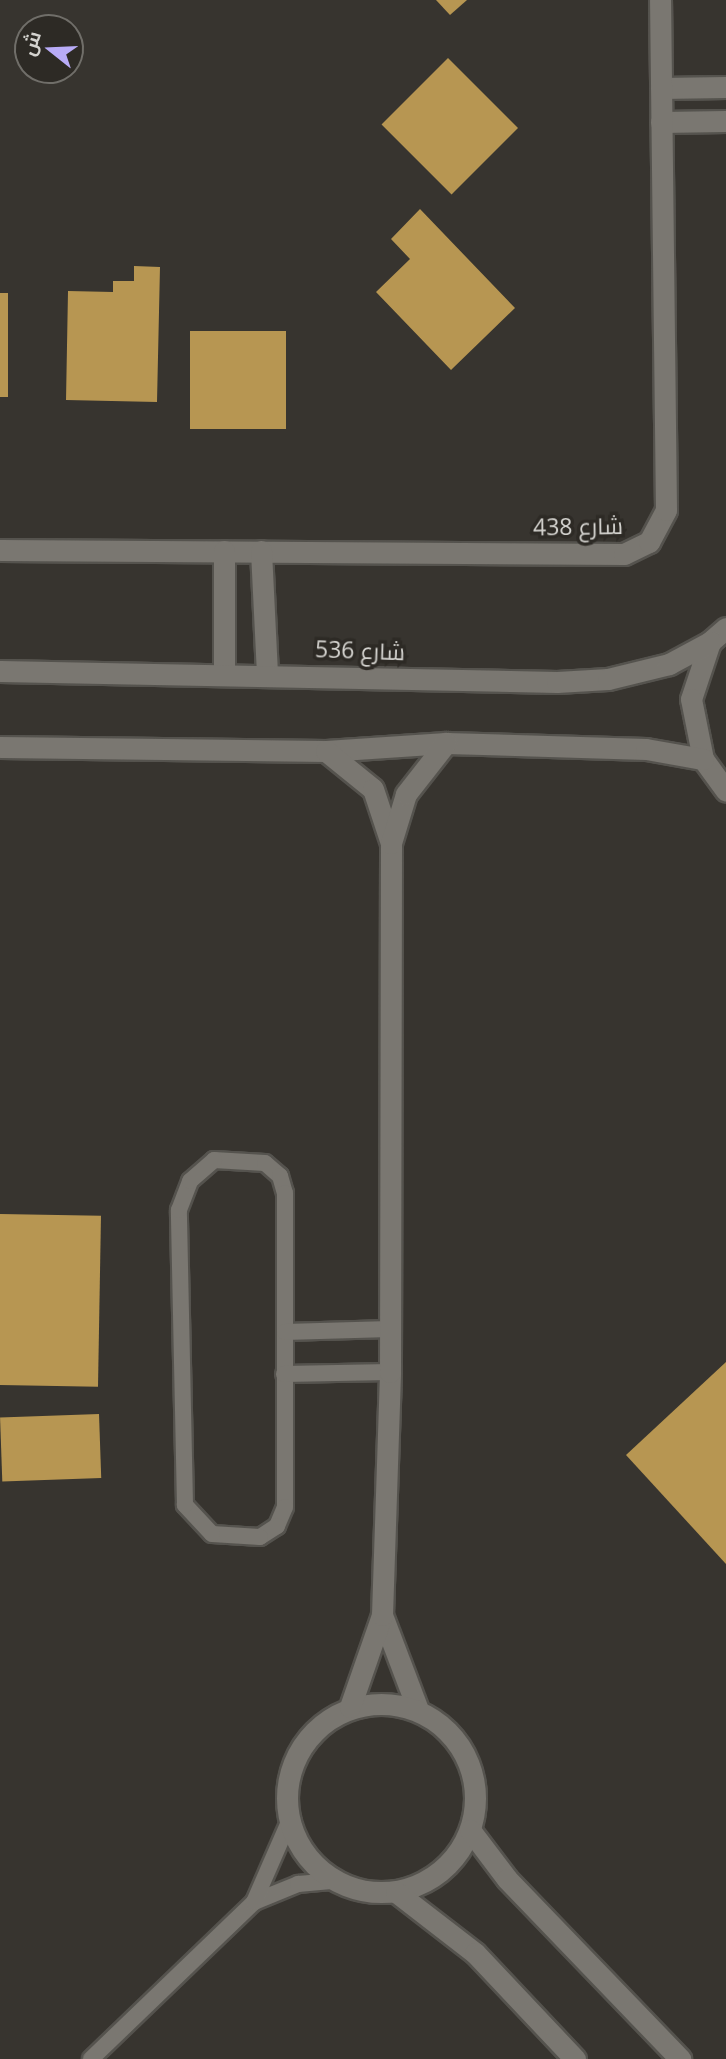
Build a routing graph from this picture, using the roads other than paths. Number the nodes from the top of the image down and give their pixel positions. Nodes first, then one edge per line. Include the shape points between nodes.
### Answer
1 (660, 0) edge
2 (726, 87) edge
3 (661, 88) junction
4 (726, 121) edge
5 (661, 122) junction
6 (0, 550) edge
7 (224, 551) junction
8 (261, 551) junction
9 (718, 635) edge
10 (0, 671) edge
11 (224, 674) junction
12 (267, 674) junction
13 (446, 743) junction
14 (0, 747) edge
15 (326, 751) junction
16 (703, 759) junction
17 (726, 791) edge
18 (391, 843) junction
19 (390, 1329) junction
20 (285, 1332) junction
21 (390, 1372) junction
22 (285, 1374) junction
23 (382, 1615) junction
24 (350, 1707) junction
25 (418, 1710) junction
26 (289, 1822) junction
27 (470, 1830) junction
28 (334, 1881) junction
29 (396, 1892) junction
30 (254, 1902) junction
31 (91, 2059) edge
32 (575, 2059) edge
33 (680, 2059) edge

1 - 3 street, شارع 438
2 - 3 street
3 - 5 street, شارع 438
4 - 5 street
5 - 8 street, شارع 438 via 666,510 649,542 624,554
6 - 7 street, شارع 438
7 - 8 street, شارع 438
7 - 11 street
8 - 12 street
9 - 12 street, شارع 536 via 669,664 596,680
9 - 16 street via 691,699
10 - 11 street, شارع 536
11 - 12 street, شارع 536
13 - 15 street
13 - 16 street via 646,749
13 - 18 street via 406,794
14 - 15 street
15 - 18 street via 373,789
16 - 17 street
18 - 19 street
19 - 20 lane
19 - 21 street
20 - 22 lane
20 - 22 lane via 284,1185 265,1163 214,1160 190,1181 179,1210 185,1505 212,1534 260,1536 282,1517
21 - 22 lane
21 - 23 street
23 - 24 street
23 - 25 street
24 - 25 street via 392,1703
24 - 26 street via 310,1734 293,1761 286,1791
25 - 27 street via 443,1726 473,1774
26 - 28 street via 314,1866
26 - 30 lane
27 - 29 street via 441,1871
27 - 33 street
28 - 29 street
28 - 30 lane via 298,1884
29 - 32 street via 475,1953
30 - 31 lane

